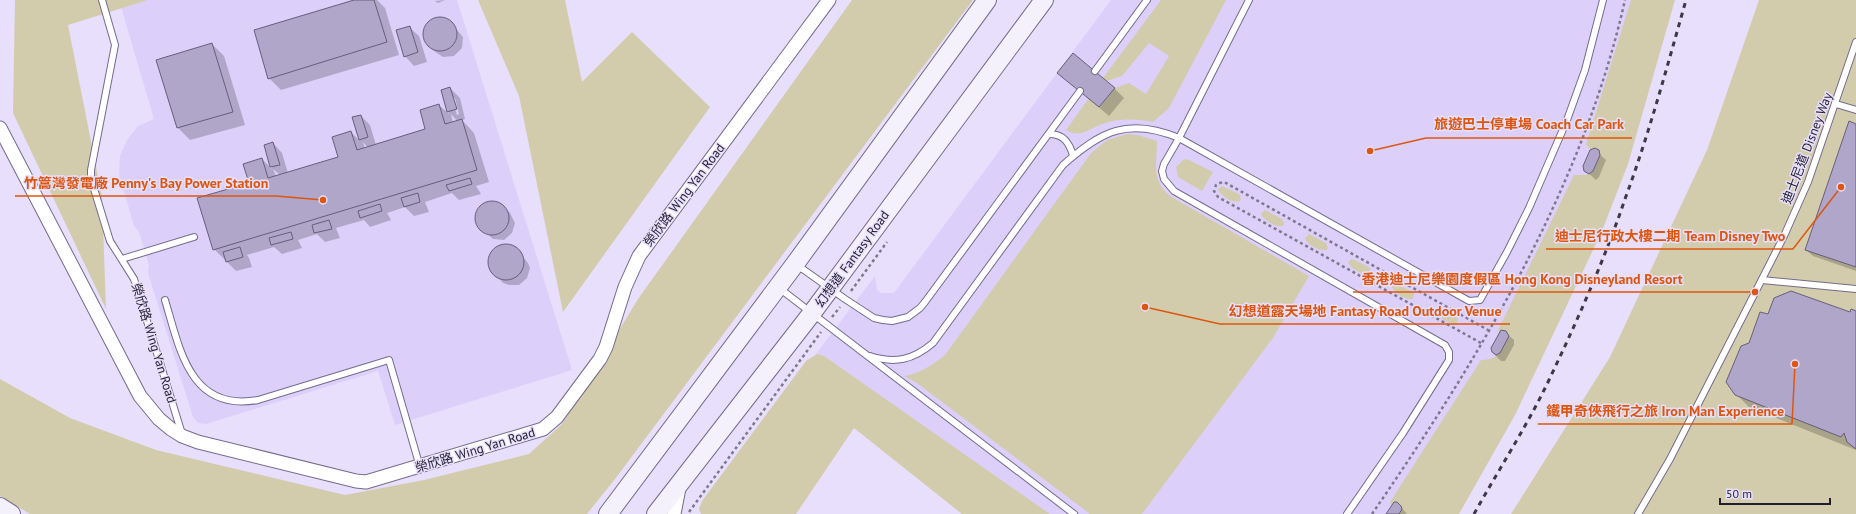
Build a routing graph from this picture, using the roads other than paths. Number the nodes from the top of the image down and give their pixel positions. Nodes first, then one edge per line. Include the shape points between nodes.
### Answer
1 (102, 0) edge
2 (829, 0) edge
3 (987, 0) edge
4 (1044, 0) edge
5 (1147, 0) edge
6 (1249, 0) edge
7 (1603, 0) edge
8 (1856, 42) edge
9 (1095, 71) dead end
10 (1080, 91) dead end
11 (1836, 104) junction
12 (1856, 110) edge
13 (0, 128) edge
14 (1049, 134) junction
15 (1179, 138) junction
16 (1073, 155) junction
17 (194, 237) dead end
18 (122, 259) junction
19 (795, 264) junction
20 (1762, 280) junction
21 (778, 287) junction
22 (830, 289) junction
23 (1856, 289) edge
24 (165, 300) dead end
25 (812, 313) junction
26 (870, 356) junction
27 (182, 436) junction
28 (420, 466) junction
29 (681, 482) junction
30 (0, 507) edge
31 (11, 514) edge
32 (608, 514) edge
33 (656, 514) edge
34 (674, 514) edge
35 (1074, 514) edge
36 (1347, 514) edge
37 (1638, 514) edge

1 - 18 lane, 榮欣路 Wing Yan Road via 115,44 91,179 110,241
2 - 28 street, 榮欣路 Wing Yan Road via 639,256 625,287 600,359 557,417 543,429
3 - 19 main road
4 - 22 main road, 幻想道 Fantasy Road
5 - 9 lane
6 - 15 lane
7 - 15 lane via 1585,70 1549,164 1508,252 1483,298 1476,302 1469,301
8 - 11 lane, 迪士尼道 Disney Way
10 - 14 lane
11 - 12 lane
11 - 20 lane, 迪士尼道 Disney Way via 1808,182
13 - 27 street, 榮欣路 Wing Yan Road via 140,396 159,419
14 - 16 lane via 1065,139
14 - 22 lane via 925,302 914,313 900,320 874,318
15 - 16 lane via 1163,131 1131,128 1100,136
15 - 36 lane via 1162,171 1164,179 1174,191 1448,348 1449,360
16 - 26 lane via 1062,165 933,344 923,352 897,361
17 - 18 lane
18 - 27 lane, 榮欣路 Wing Yan Road via 134,279
19 - 21 main road
19 - 22 lane
20 - 23 lane
20 - 37 lane, 迪士尼道 Disney Way via 1670,459
21 - 25 lane
21 - 32 main road
22 - 25 main road, 幻想道 Fantasy Road
24 - 28 lane via 189,371 205,389 224,399 242,402 258,400 390,360
25 - 26 lane
25 - 29 main road, 幻想道 Fantasy Road
26 - 35 lane
27 - 28 street, 榮欣路 Wing Yan Road via 356,481 374,480
29 - 33 main road, 幻想道 Fantasy Road
29 - 34 street
30 - 31 main road

